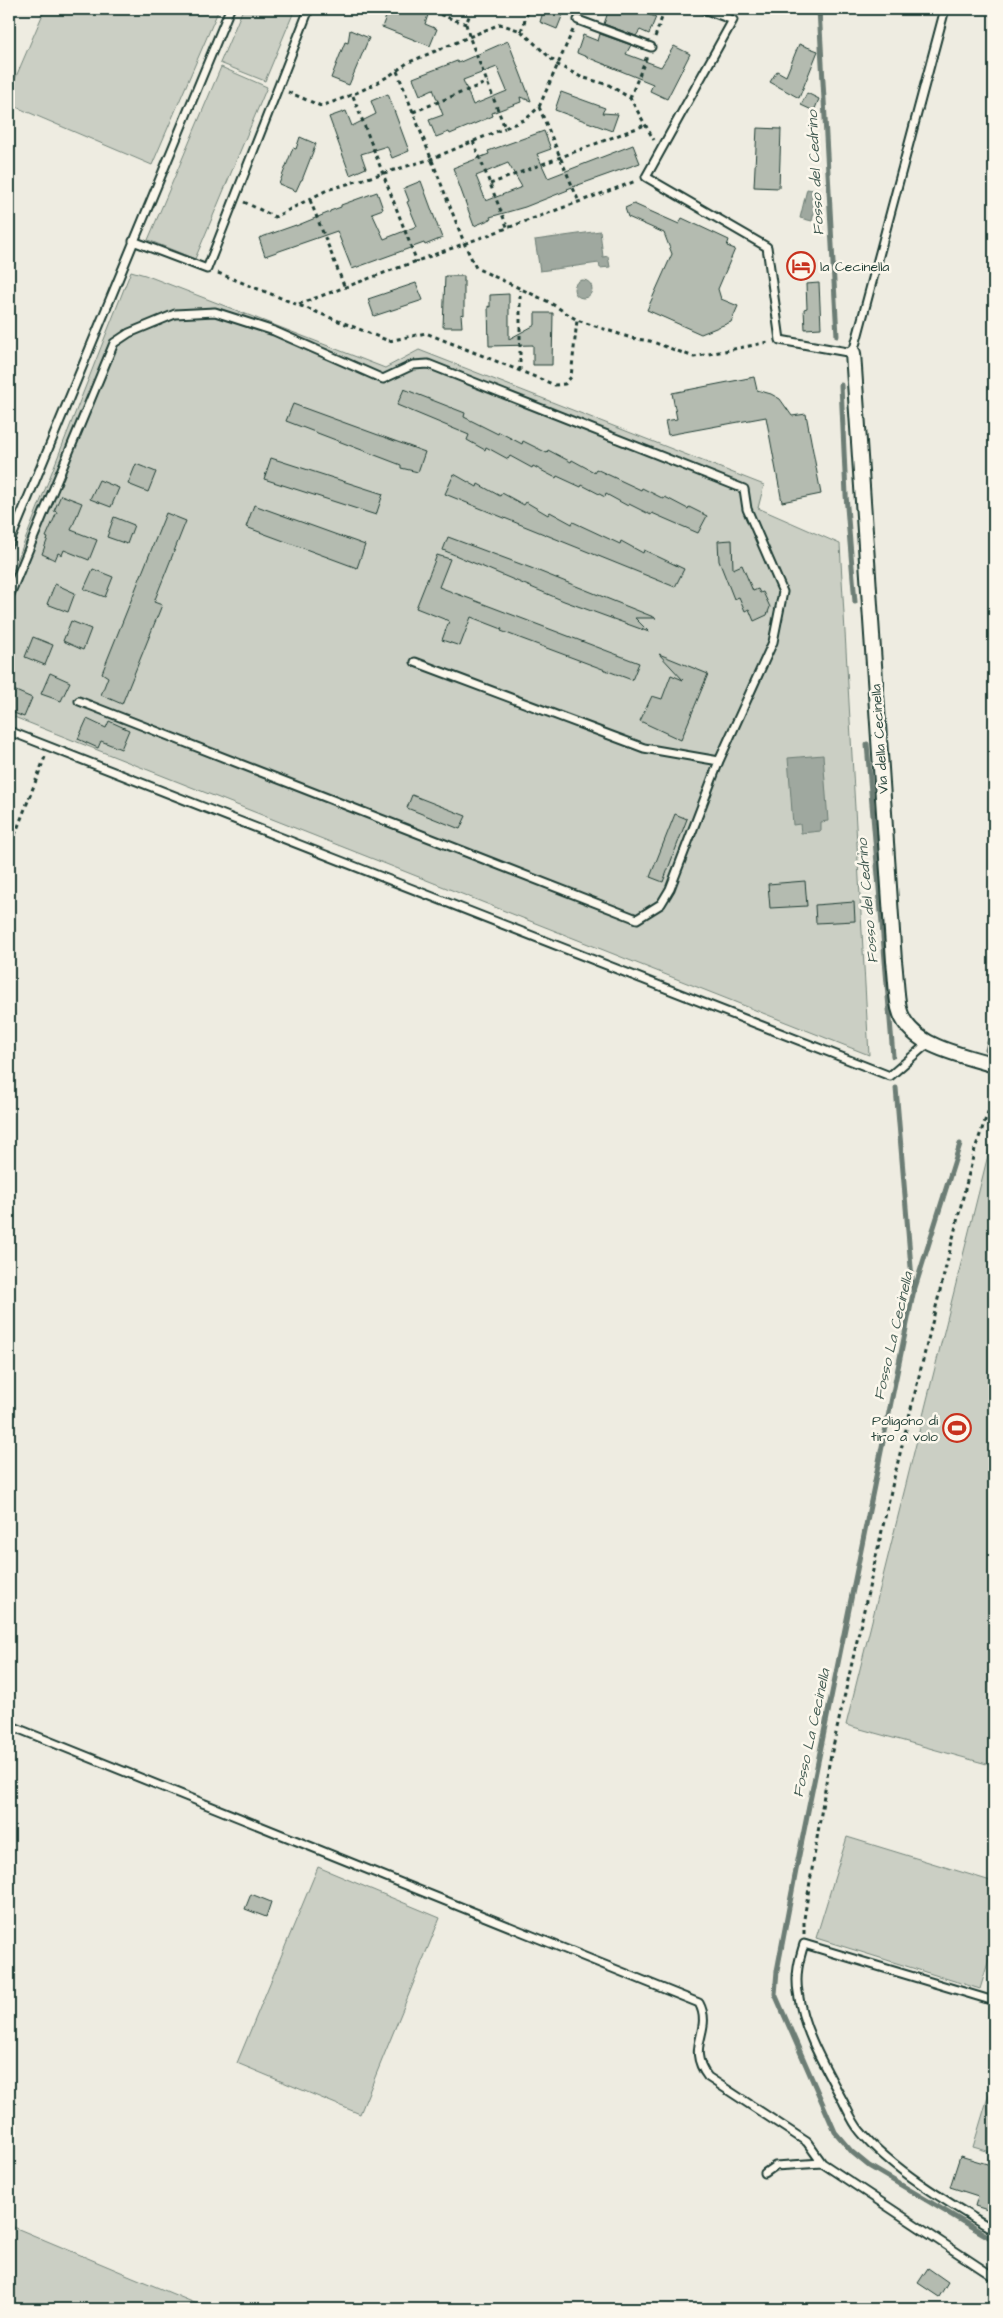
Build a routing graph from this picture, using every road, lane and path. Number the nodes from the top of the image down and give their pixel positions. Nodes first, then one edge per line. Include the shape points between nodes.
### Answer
1 (230, 9) edge
2 (310, 9) edge
3 (424, 9) edge
4 (472, 9) edge
5 (529, 9) edge
6 (704, 9) edge
7 (945, 9) edge
8 (578, 20) joint
9 (466, 24) junction
10 (521, 31) junction
11 (469, 36) junction
12 (650, 47) dead end
13 (558, 65) junction
14 (397, 71) junction
15 (488, 82) junction
16 (278, 87) junction
17 (353, 96) junction
18 (539, 107) junction
19 (413, 112) junction
20 (645, 125) junction
21 (505, 128) junction
22 (473, 141) junction
23 (660, 151) junction
24 (560, 157) junction
25 (431, 158) junction
26 (382, 173) junction
27 (646, 177) junction
28 (490, 184) junction
29 (235, 198) junction
30 (310, 200) junction
31 (579, 202) junction
32 (508, 229) junction
33 (134, 241) junction
34 (464, 245) junction
35 (417, 262) junction
36 (207, 269) junction
37 (345, 288) junction
38 (520, 290) junction
39 (299, 304) junction
40 (577, 320) junction
41 (780, 340) junction
42 (853, 353) junction
43 (520, 371) junction
44 (9, 544) edge
45 (9, 597) edge
46 (415, 662) dead end
47 (79, 701) dead end
48 (9, 731) edge
49 (49, 747) junction
50 (719, 761) junction
51 (9, 850) edge
52 (928, 1043) junction
53 (994, 1065) edge
54 (994, 1095) edge
55 (9, 1725) edge
56 (804, 1944) junction
57 (994, 2000) edge
58 (822, 2163) junction
59 (765, 2173) dead end
60 (994, 2230) edge
61 (994, 2277) edge

1 - 33 lane
2 - 16 lane
3 - 9 path
4 - 9 path
5 - 10 path
6 - 23 lane via 733,20
7 - 42 lane
8 - 12 lane
8 - 13 path
9 - 11 path
10 - 11 path via 500,24
10 - 13 path
11 - 14 path via 407,63
11 - 15 path
13 - 18 path
13 - 20 path via 630,98
14 - 17 path
14 - 19 path
15 - 19 path
15 - 21 path
16 - 17 path via 321,106
16 - 29 lane
17 - 26 path
18 - 21 path via 526,119
18 - 24 path
19 - 25 path
20 - 23 path
20 - 24 path
21 - 22 path
22 - 25 path
22 - 28 path
23 - 27 lane
24 - 28 path
24 - 31 path
25 - 26 path
25 - 34 path
26 - 30 path via 327,190
26 - 35 path
27 - 31 path
27 - 41 lane via 767,247
28 - 32 path
29 - 30 path via 275,217
29 - 36 lane
30 - 37 path
31 - 32 path
32 - 34 path
33 - 36 lane
33 - 44 lane
34 - 35 path
34 - 38 path via 476,268
35 - 37 path
36 - 39 path
37 - 39 path
38 - 40 path via 549,302
38 - 43 path
39 - 43 path via 390,341 426,333
40 - 41 path via 694,357
40 - 43 path via 571,377 565,384 555,385
41 - 42 lane
42 - 52 street, Via della Cecinella via 899,1009 908,1029
45 - 50 lane via 114,343 129,333 175,314 216,312 274,331 383,379 413,365 428,364 744,488 747,509 783,592 773,642
46 - 50 lane via 644,748
47 - 50 lane via 637,919 661,904 670,889
48 - 49 lane
49 - 51 path
49 - 52 lane via 890,1076
52 - 53 street, Via della Cecinella
54 - 56 path via 964,1192 860,1620 828,1764 804,1919
55 - 58 lane via 699,2004 704,2013 697,2056 708,2078 807,2142
56 - 57 lane
56 - 60 lane via 797,1971 798,1993 806,2024 858,2130 882,2153 935,2193
58 - 59 lane via 775,2166
58 - 61 lane

